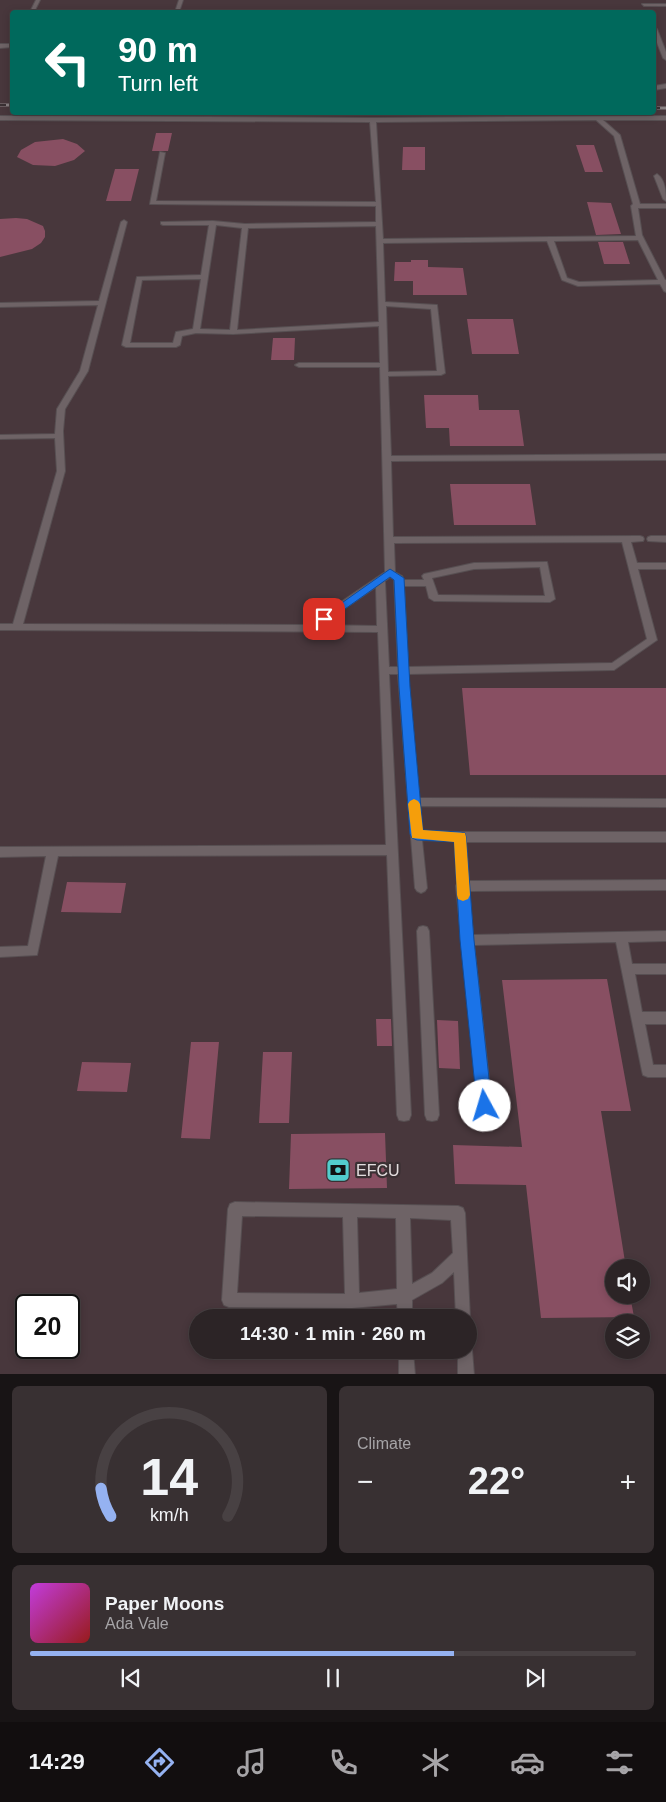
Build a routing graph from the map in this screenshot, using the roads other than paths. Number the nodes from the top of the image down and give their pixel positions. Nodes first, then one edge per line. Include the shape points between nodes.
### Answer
1 (643, 2) edge
2 (662, 3) edge
3 (656, 33) edge
4 (663, 45) edge
5 (665, 55) edge
6 (0, 118) edge
7 (378, 118) edge
8 (666, 118) edge
9 (598, 119) junction
10 (162, 153) dead end
11 (656, 176) dead end
12 (666, 199) edge
13 (379, 204) junction
14 (637, 206) junction
15 (666, 206) edge
16 (124, 222) dead end
17 (163, 223) dead end
18 (213, 223) junction
19 (379, 224) junction
20 (245, 226) junction
21 (640, 238) junction
22 (550, 239) junction
23 (380, 241) junction
24 (205, 277) junction
25 (664, 282) edge
26 (666, 290) edge
27 (102, 303) junction
28 (381, 304) junction
29 (0, 305) edge
30 (382, 324) junction
31 (196, 332) junction
32 (233, 332) junction
33 (299, 365) dead end
34 (383, 365) junction
35 (383, 374) junction
36 (59, 436) junction
37 (0, 437) edge
38 (666, 457) edge
39 (386, 459) junction
40 (626, 539) junction
41 (640, 539) dead end
42 (389, 540) junction
43 (651, 540) dead end
44 (666, 540) edge
45 (632, 566) junction
46 (666, 566) edge
47 (385, 576) junction
48 (399, 582) junction
49 (429, 583) junction
50 (0, 626) edge
51 (17, 627) junction
52 (310, 628) junction
53 (382, 629) junction
54 (403, 670) junction
55 (384, 671) junction
56 (414, 802) junction
57 (666, 803) edge
58 (417, 834) junction
59 (460, 837) junction
60 (666, 837) edge
61 (391, 850) junction
62 (0, 852) edge
63 (53, 852) junction
64 (666, 885) edge
65 (462, 886) junction
66 (421, 888) dead end
67 (423, 932) dead end
68 (666, 936) edge
69 (621, 937) junction
70 (467, 940) junction
71 (0, 952) edge
72 (629, 969) junction
73 (666, 969) edge
74 (638, 1018) junction
75 (666, 1018) edge
76 (666, 1071) edge
77 (485, 1106) dead end
78 (404, 1114) dead end
79 (432, 1115) dead end
80 (350, 1211) junction
81 (403, 1212) junction
82 (460, 1256) junction
83 (404, 1296) junction
84 (352, 1301) junction
85 (405, 1309) edge
86 (463, 1309) edge
87 (406, 1359) edge
88 (465, 1359) edge
89 (407, 1374) edge
90 (466, 1374) edge

1 - 2 lane
3 - 4 lane
4 - 5 lane
6 - 7 lane
7 - 9 lane
7 - 13 lane
8 - 9 lane
9 - 14 lane via 617,135
10 - 13 lane via 152,203
11 - 12 lane
13 - 19 lane
14 - 15 lane
14 - 21 lane via 634,206
16 - 27 lane
17 - 18 lane
18 - 20 lane
18 - 24 lane
19 - 20 lane
19 - 23 lane
20 - 32 lane
21 - 22 lane
21 - 25 lane
22 - 23 lane
22 - 25 lane via 564,279 578,284
23 - 28 lane
24 - 31 lane
24 - 31 lane via 139,278 126,345 176,345 179,334
25 - 26 lane
27 - 29 lane
27 - 36 lane via 84,371 61,409
28 - 30 lane
28 - 35 lane via 434,308 441,373
30 - 32 lane
30 - 34 lane
31 - 32 lane
33 - 34 lane
34 - 35 lane
35 - 39 lane
36 - 37 lane
36 - 51 lane via 61,471
38 - 39 lane
39 - 42 lane
40 - 41 lane
40 - 42 lane
40 - 45 lane
42 - 47 lane
43 - 44 lane
45 - 46 lane
45 - 54 lane via 652,640 614,666
47 - 48 lane via 399,578
47 - 52 lane
47 - 53 lane
48 - 49 lane
48 - 54 lane
49 - 49 lane via 434,598 550,599 544,564 474,566 427,576
50 - 51 lane
51 - 52 lane
52 - 53 lane
53 - 55 lane
54 - 55 lane
54 - 56 lane
55 - 61 lane
56 - 57 lane
56 - 58 lane
58 - 59 lane
58 - 66 lane
59 - 60 lane
59 - 65 lane
61 - 63 lane
61 - 78 lane
62 - 63 lane
63 - 71 lane via 34,951
64 - 65 lane
65 - 70 lane
67 - 79 lane
68 - 69 lane
69 - 70 lane
69 - 72 lane
70 - 77 lane
72 - 73 lane
72 - 74 lane
74 - 75 lane
74 - 76 lane via 648,1071
80 - 81 lane
80 - 84 lane
80 - 84 lane via 235,1209 229,1300
81 - 82 lane via 458,1213
81 - 83 lane
82 - 83 lane via 437,1278
82 - 86 lane
83 - 84 lane
83 - 85 lane
87 - 89 lane
88 - 90 lane

